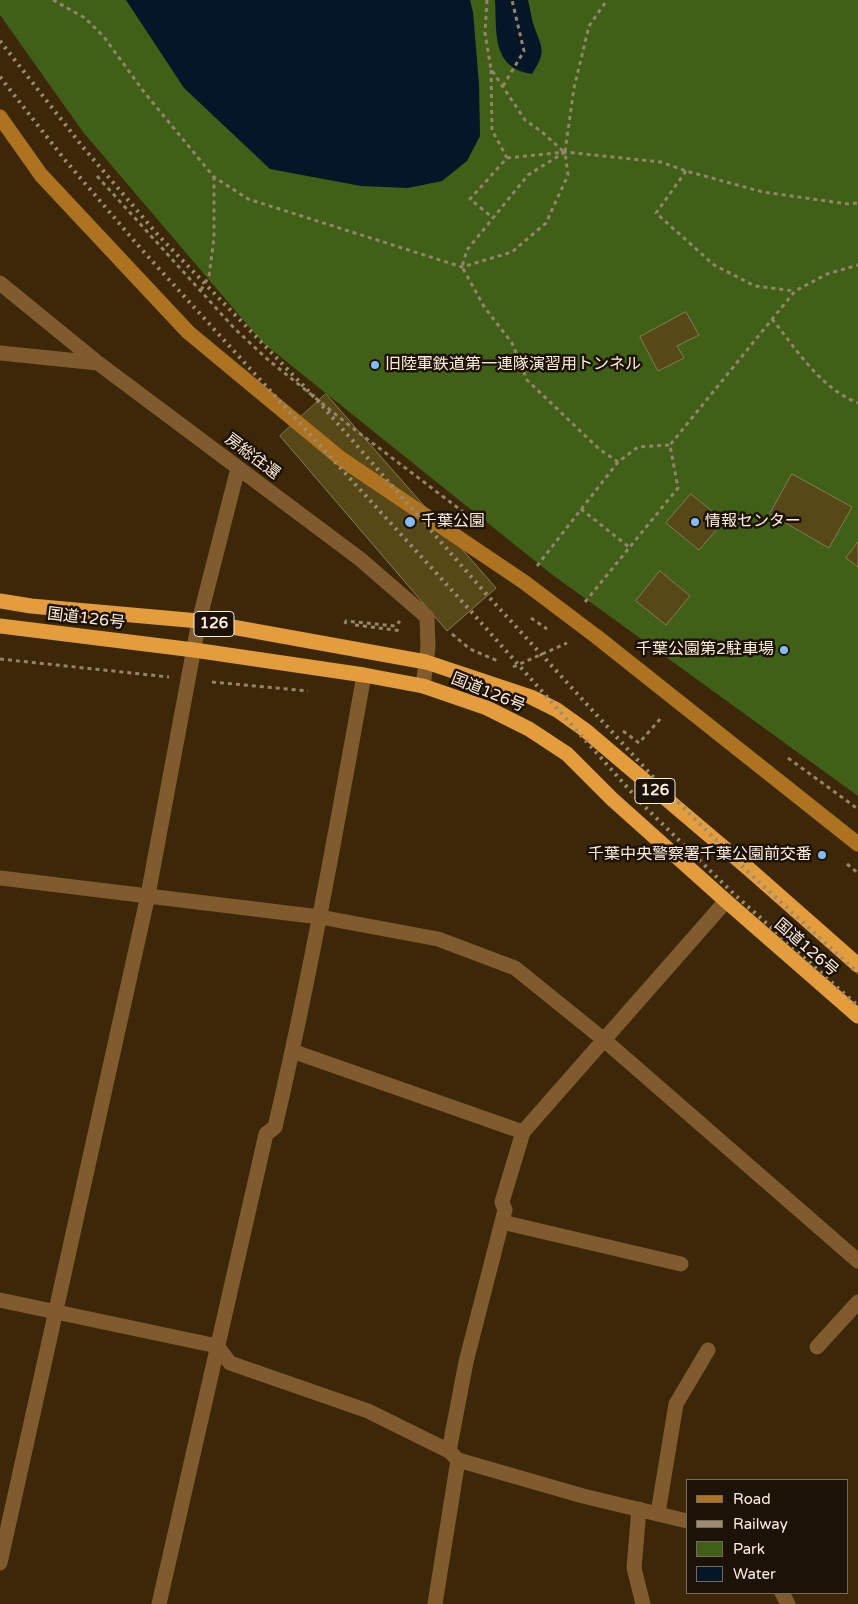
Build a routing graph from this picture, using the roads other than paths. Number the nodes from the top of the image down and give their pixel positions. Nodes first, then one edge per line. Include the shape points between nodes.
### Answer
1 (0, 117) edge
2 (0, 283) edge
3 (0, 353) edge
4 (98, 363) junction
5 (238, 468) junction
6 (0, 601) edge
7 (199, 621) junction
8 (0, 626) edge
9 (194, 650) junction
10 (426, 662) junction
11 (364, 675) junction
12 (423, 686) junction
13 (858, 844) edge
14 (0, 878) edge
15 (148, 895) junction
16 (726, 901) junction
17 (320, 917) junction
18 (858, 965) edge
19 (858, 1016) edge
20 (603, 1039) junction
21 (292, 1051) junction
22 (524, 1132) junction
23 (502, 1222) junction
24 (858, 1261) edge
25 (681, 1264) dead end
26 (0, 1300) edge
27 (858, 1302) edge
28 (56, 1312) junction
29 (217, 1346) junction
30 (817, 1347) dead end
31 (708, 1350) dead end
32 (453, 1456) junction
33 (639, 1509) junction
34 (658, 1513) junction
35 (686, 1521) edge
36 (0, 1563) edge
37 (159, 1604) edge
38 (435, 1604) edge
39 (643, 1604) edge

1 - 13 street via 41,175 188,332 340,458 524,582
2 - 4 street, 房総往還
3 - 4 street
4 - 5 street, 房総往還
5 - 7 street
5 - 10 street, 房総往還 via 360,559 427,617
6 - 7 highway, 国道126号 / 126
7 - 9 street
7 - 10 highway, 国道126号 / 126
8 - 9 highway, 国道126号 / 126
9 - 11 highway, 国道126号 / 126
9 - 15 street
10 - 12 street, 房総往還
10 - 18 highway, 国道126号 / 126 via 531,697 557,710 585,730
11 - 12 highway, 国道126号 / 126
11 - 17 street
12 - 16 highway, 国道126号 / 126 via 487,708 529,729 567,754
14 - 15 street
15 - 17 street
15 - 28 street
16 - 19 highway, 国道126号 / 126
16 - 20 street
17 - 20 street via 438,939 515,968
17 - 21 street
20 - 22 street
20 - 24 street
21 - 22 street
21 - 29 street via 275,1127 266,1134
22 - 23 street via 502,1202 505,1210
23 - 25 street
23 - 32 street via 466,1362
26 - 28 street
27 - 30 street
28 - 29 street
28 - 36 street
29 - 32 street via 230,1363 368,1411
29 - 37 street
31 - 34 street via 676,1404
32 - 33 street via 583,1496
32 - 38 street
33 - 34 street
33 - 39 street via 634,1568
34 - 35 street

